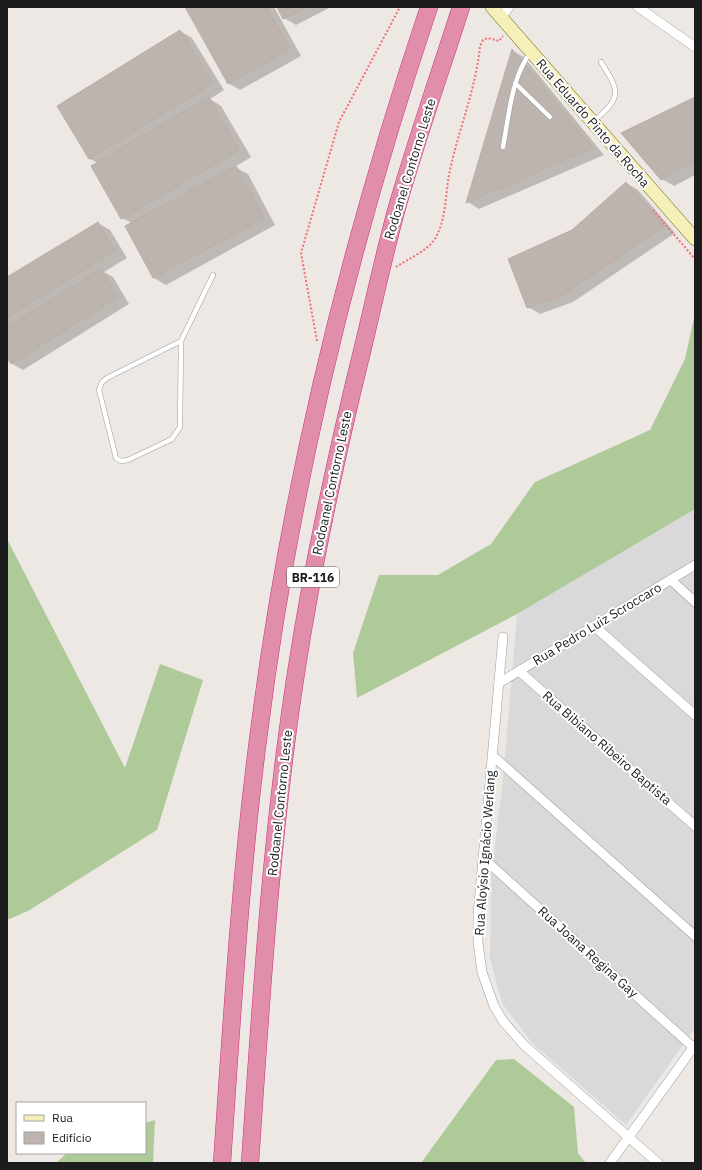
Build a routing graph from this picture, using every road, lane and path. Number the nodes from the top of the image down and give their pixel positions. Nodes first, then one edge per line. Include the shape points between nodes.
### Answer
1 (400, 7) edge
2 (429, 7) edge
3 (462, 7) edge
4 (492, 7) edge
5 (638, 7) edge
6 (505, 12) edge
7 (695, 47) edge
8 (531, 52) junction
9 (601, 62) dead end
10 (515, 83) junction
11 (550, 117) dead end
12 (592, 122) junction
13 (503, 146) dead end
14 (695, 240) edge
15 (213, 275) dead end
16 (380, 277) junction
17 (181, 341) junction
18 (317, 342) dead end
19 (695, 565) edge
20 (671, 580) junction
21 (695, 602) edge
22 (594, 626) junction
23 (503, 637) dead end
24 (519, 671) junction
25 (499, 683) junction
26 (695, 715) edge
27 (492, 755) junction
28 (695, 826) edge
29 (483, 858) junction
30 (695, 936) edge
31 (694, 1046) edge
32 (629, 1137) junction
33 (222, 1163) edge
34 (250, 1163) edge
35 (610, 1163) edge
36 (658, 1163) edge

1 - 18 path via 340,122 301,253
2 - 33 highway, BR-116 via 367,204 310,442 281,590 259,731 244,857
3 - 16 highway, Rodoanel Contorno Leste / BR-116 via 411,161
4 - 6 main road, Rua Eduardo Pinto da Rocha
5 - 7 street
6 - 8 main road, Rua Eduardo Pinto da Rocha
6 - 16 path via 504,34 499,41 488,38 483,40 480,46 474,85 450,171 442,224 437,235 425,249
8 - 10 lane via 523,63
8 - 12 main road, Rua Eduardo Pinto da Rocha
9 - 12 lane via 614,83 616,92 613,101
10 - 11 lane
10 - 13 lane
12 - 14 main road, Rua Eduardo Pinto da Rocha
15 - 17 lane
16 - 34 highway, Rodoanel Contorno Leste / BR-116 via 336,460 296,674 273,865
17 - 17 lane via 180,427 172,440 121,461 116,458 99,390 102,382
19 - 20 street, Rua Pedro Luiz Scroccaro
20 - 21 street
20 - 22 street, Rua Pedro Luiz Scroccaro
22 - 24 street, Rua Pedro Luiz Scroccaro
22 - 26 street
23 - 25 street, Rua Aloýsio Ignácio Werlang
24 - 25 street, Rua Pedro Luiz Scroccaro
24 - 28 street, Rua Bibiano Ribeiro Baptista
25 - 27 street, Rua Aloýsio Ignácio Werlang
27 - 29 street, Rua Aloýsio Ignácio Werlang
27 - 30 street
29 - 31 street, Rua Joana Regina Gay
29 - 32 street, Rua Aloýsio Ignácio Werlang via 478,942 482,972 494,1006 503,1021 524,1045
31 - 32 street
32 - 35 street
32 - 36 street, Rua Aloýsio Ignácio Werlang

